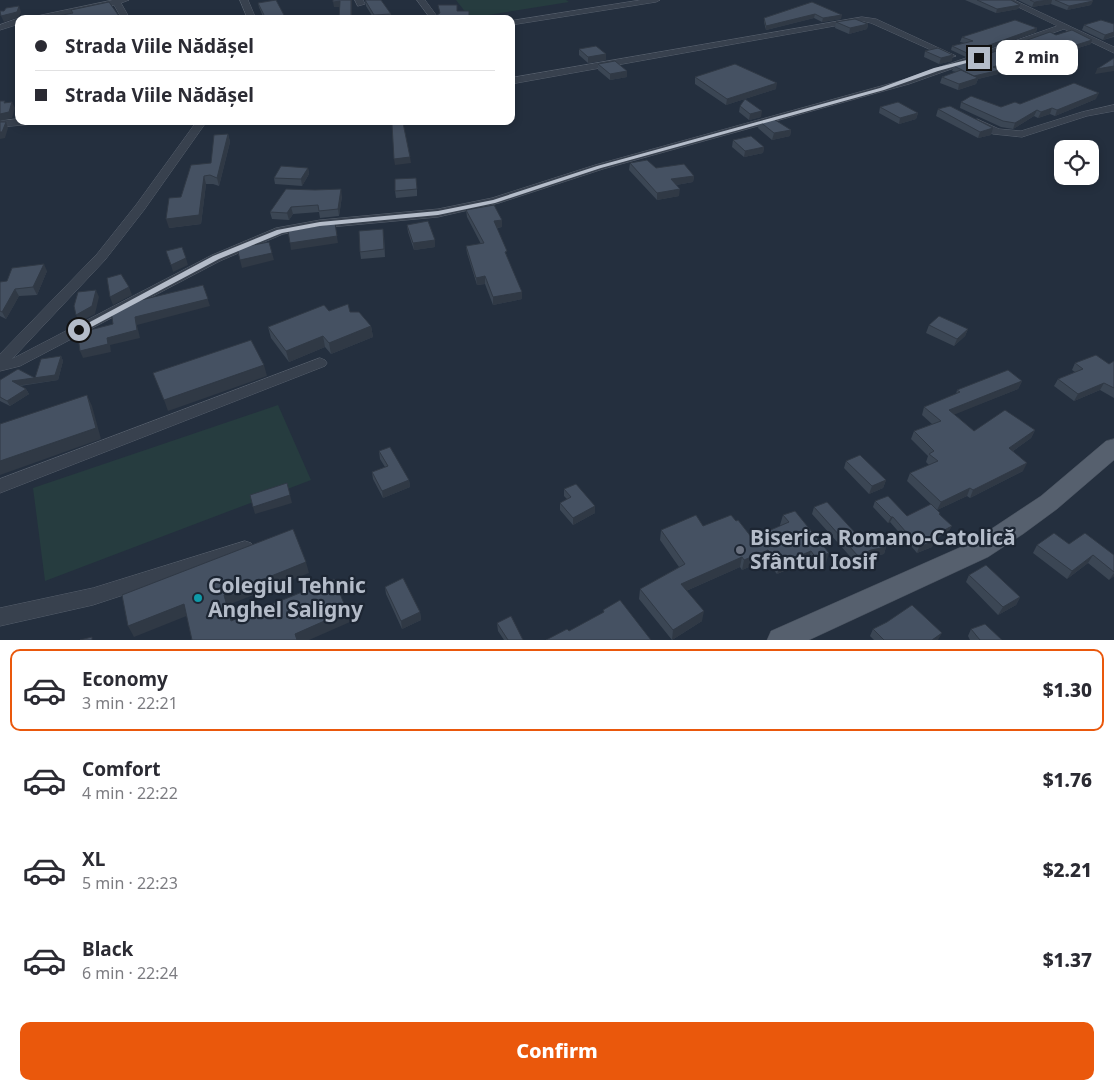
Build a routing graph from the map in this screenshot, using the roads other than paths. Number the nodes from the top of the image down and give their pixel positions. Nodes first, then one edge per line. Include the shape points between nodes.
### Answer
1 (126, 0) edge
2 (244, 0) edge
3 (421, 0) edge
4 (656, 0) edge
5 (1008, 0) edge
6 (116, 2) junction
7 (61, 15) edge
8 (124, 15) edge
9 (250, 15) edge
10 (432, 15) edge
11 (15, 22) edge
12 (515, 22) edge
13 (1063, 27) junction
14 (0, 28) edge
15 (1114, 50) edge
16 (966, 62) junction
17 (515, 80) edge
18 (1114, 108) edge
19 (966, 116) edge
20 (15, 123) edge
21 (0, 124) edge
22 (199, 125) edge
23 (0, 362) edge
24 (320, 363) dead end
25 (0, 366) edge
26 (1114, 447) edge
27 (0, 486) edge
28 (261, 543) edge
29 (0, 617) edge
30 (781, 640) edge

1 - 6 street
2 - 9 street
3 - 10 street
4 - 12 street
5 - 13 street
6 - 7 street
6 - 8 street
11 - 14 street
13 - 15 street
13 - 16 street
16 - 17 street via 862,19
16 - 25 street via 882,89 591,170 495,201 438,213 280,231 216,258 15,363
18 - 19 street via 1022,134 997,132
20 - 21 street
22 - 23 street via 102,255
24 - 27 street
26 - 30 main road via 1044,507 1004,536
28 - 29 street via 136,586

